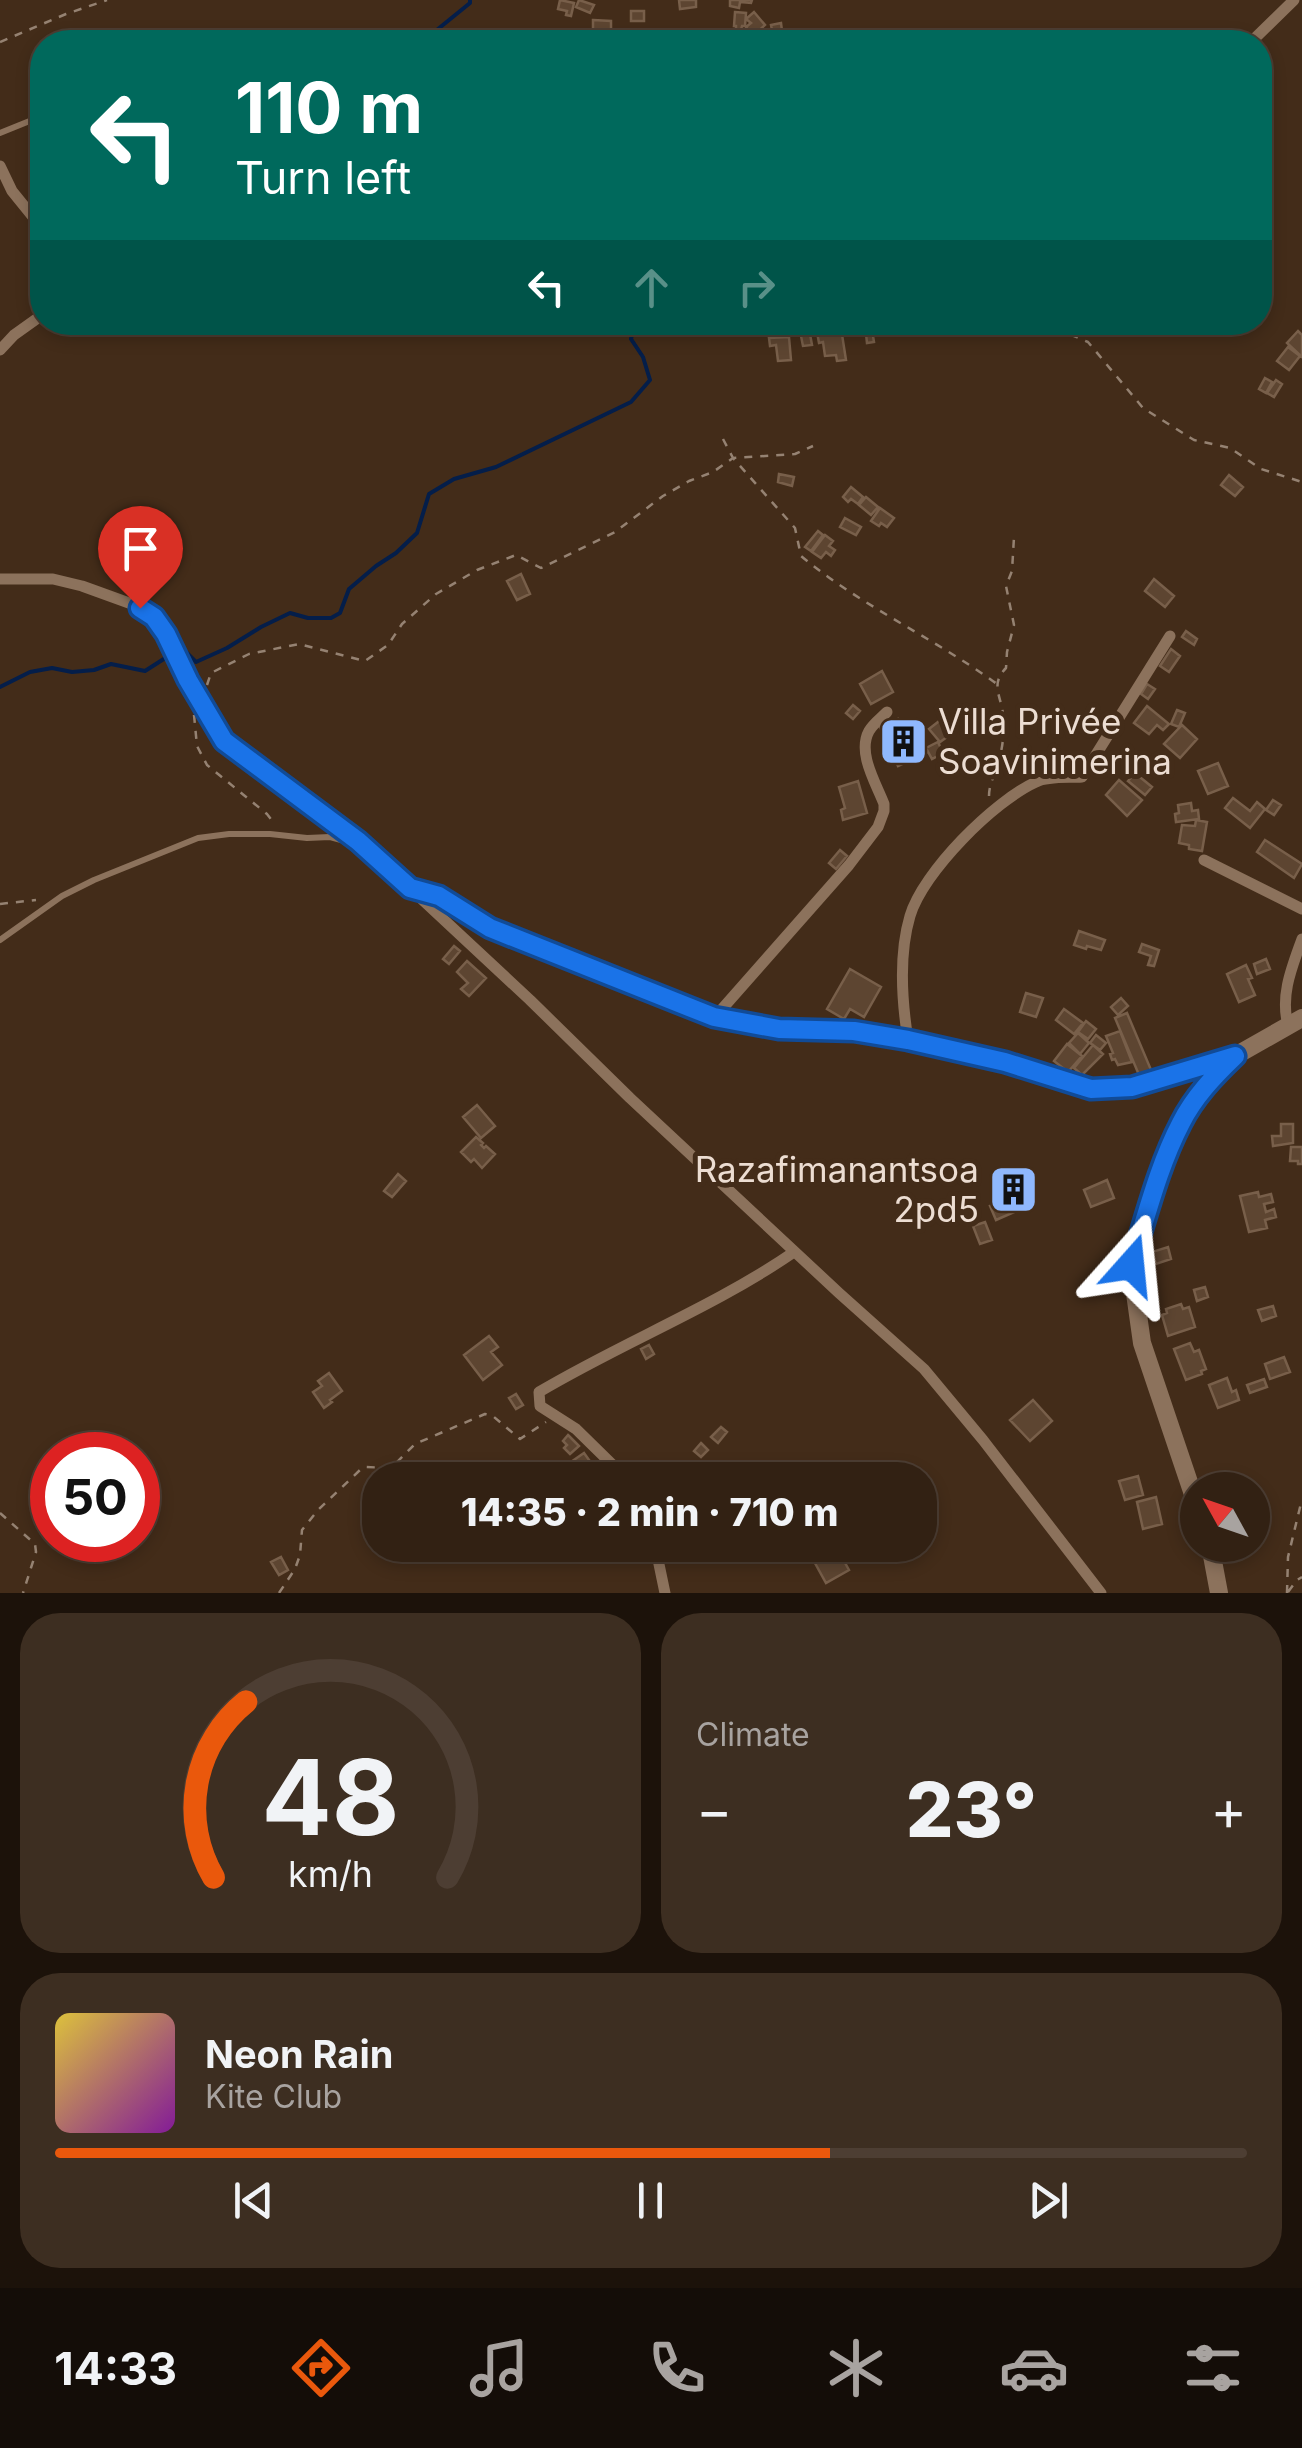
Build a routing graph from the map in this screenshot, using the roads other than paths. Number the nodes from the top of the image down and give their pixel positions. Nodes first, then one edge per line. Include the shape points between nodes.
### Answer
1 (1294, 0) edge
2 (1263, 30) edge
3 (30, 121) edge
4 (0, 132) edge
5 (0, 166) edge
6 (30, 213) edge
7 (30, 324) edge
8 (0, 350) edge
9 (0, 579) edge
10 (1170, 636) dead end
11 (886, 712) dead end
12 (362, 845) junction
13 (1204, 860) dead end
14 (410, 888) junction
15 (1302, 909) edge
16 (1302, 939) edge
17 (0, 940) edge
18 (714, 1017) junction
19 (1295, 1022) edge
20 (908, 1040) junction
21 (1235, 1056) junction
22 (794, 1252) junction
23 (610, 1462) edge
24 (1186, 1472) edge
25 (658, 1562) edge
26 (1213, 1562) edge
27 (664, 1593) edge
28 (1101, 1593) edge
29 (1219, 1593) edge

1 - 2 street
3 - 4 lane
5 - 6 street
7 - 8 street
9 - 12 street via 82,586 154,617 224,741
10 - 20 street via 1082,777 1039,780 988,813 924,886 911,912 903,978
11 - 18 street via 865,743 884,804 878,826
12 - 14 street
12 - 17 lane via 330,837 198,838 62,896
13 - 15 street
14 - 18 street via 439,896 490,928
14 - 22 street
16 - 19 street via 1284,1011
18 - 20 street
19 - 21 main road
20 - 21 street via 1091,1089 1132,1087
21 - 24 main road via 1181,1123 1131,1265 1142,1343
22 - 23 street via 540,1392 540,1406
22 - 28 street via 924,1369
25 - 27 street
26 - 29 main road

